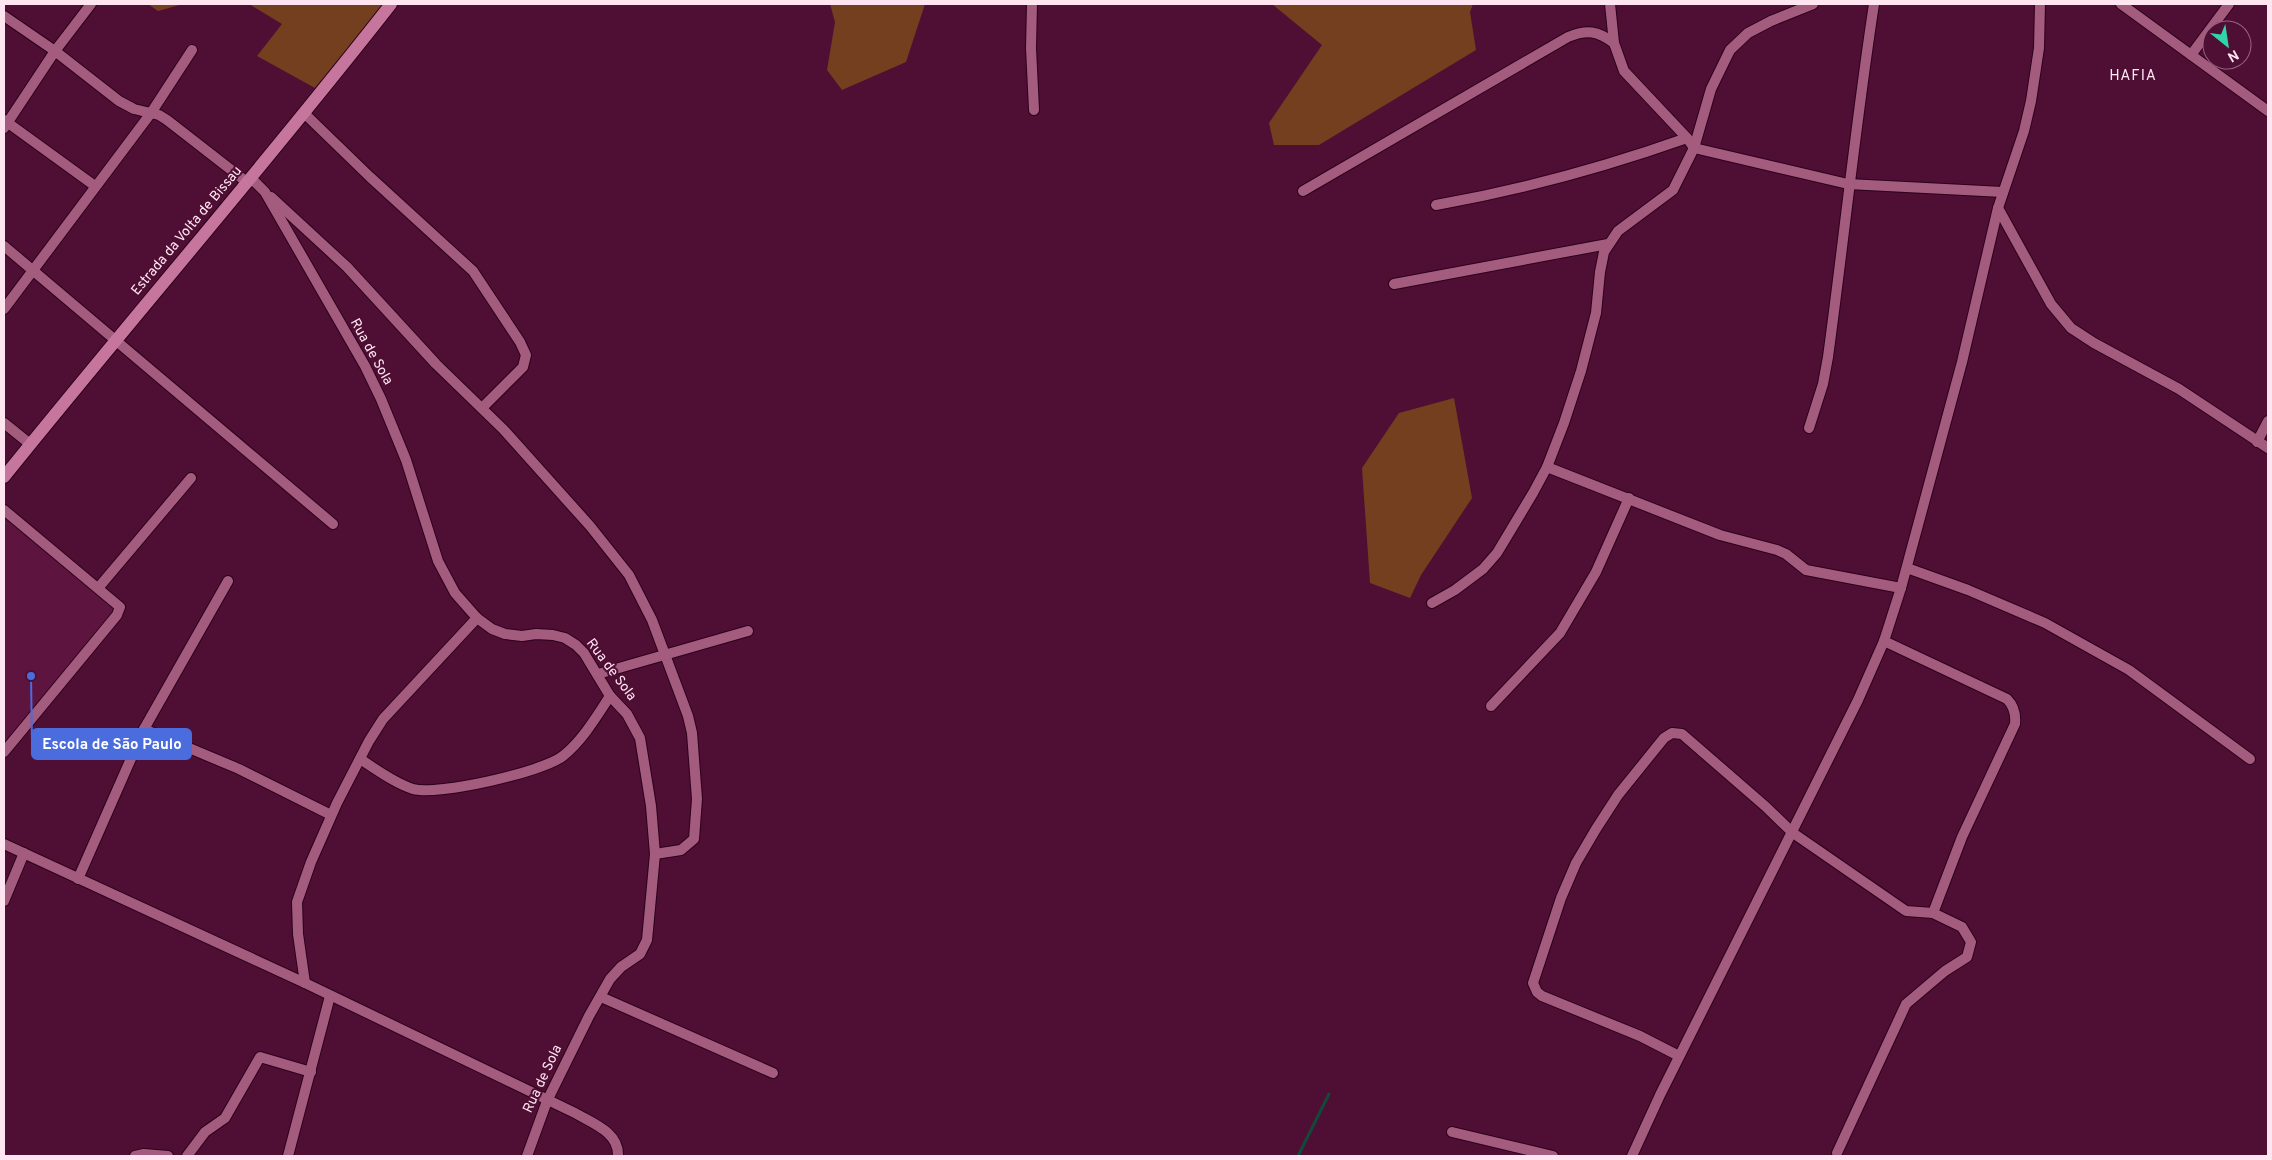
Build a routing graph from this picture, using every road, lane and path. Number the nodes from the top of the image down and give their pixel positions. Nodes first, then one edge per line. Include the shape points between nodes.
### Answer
1 (91, 4) edge
2 (391, 4) edge
3 (1032, 4) edge
4 (1610, 4) edge
5 (1813, 4) edge
6 (1874, 4) edge
7 (2040, 4) edge
8 (2122, 4) edge
9 (2229, 4) edge
10 (4, 16) edge
11 (1614, 43) junction
12 (192, 50) dead end
13 (55, 51) junction
14 (2191, 55) junction
15 (1034, 110) dead end
16 (2268, 111) edge
17 (151, 113) junction
18 (304, 113) junction
19 (5, 124) edge
20 (1687, 138) junction
21 (1694, 148) junction
22 (249, 180) junction
23 (1848, 184) junction
24 (95, 186) junction
25 (1302, 191) dead end
26 (265, 192) junction
27 (2003, 192) junction
28 (1436, 205) dead end
29 (1998, 208) junction
30 (1608, 244) junction
31 (4, 246) edge
32 (33, 269) junction
33 (1394, 284) dead end
34 (4, 309) edge
35 (115, 340) junction
36 (482, 408) junction
37 (2268, 421) edge
38 (4, 423) edge
39 (1809, 428) dead end
40 (2257, 442) junction
41 (30, 444) junction
42 (2268, 448) edge
43 (1547, 468) junction
44 (4, 477) edge
45 (191, 478) dead end
46 (1629, 498) junction
47 (4, 510) edge
48 (333, 524) dead end
49 (1907, 568) junction
50 (228, 581) dead end
51 (99, 587) junction
52 (1901, 588) junction
53 (1432, 603) dead end
54 (477, 618) junction
55 (748, 631) dead end
56 (1884, 641) junction
57 (667, 656) junction
58 (598, 674) junction
59 (610, 696) junction
60 (1491, 706) dead end
61 (144, 729) junction
62 (4, 752) edge
63 (360, 759) junction
64 (2250, 759) dead end
65 (331, 816) junction
66 (1793, 833) junction
67 (4, 844) edge
68 (24, 853) junction
69 (655, 854) junction
70 (78, 879) junction
71 (4, 901) edge
72 (1933, 913) junction
73 (305, 983) junction
74 (330, 996) junction
75 (601, 997) junction
76 (1679, 1056) junction
77 (311, 1072) junction
78 (773, 1073) dead end
79 (547, 1101) junction
80 (1452, 1132) dead end
81 (1836, 1153) dead end
82 (135, 1156) edge
83 (168, 1156) edge
84 (188, 1156) edge
85 (288, 1156) edge
86 (527, 1156) edge
87 (618, 1156) edge
88 (1553, 1156) edge
89 (1632, 1156) edge

1 - 13 street
2 - 18 main road, Estrada da Volta de Bissau
3 - 15 street
4 - 11 street
5 - 21 street via 1771,21 1738,41 1720,67
6 - 23 street
7 - 27 street via 2039,48 2031,101
8 - 14 street
9 - 14 street
10 - 13 street, Rua de Sola
11 - 20 street via 1628,76
11 - 25 street via 1589,31 1568,37
12 - 17 street
13 - 17 street, Rua de Sola via 119,101
13 - 19 street
14 - 16 street
17 - 22 street, Rua de Sola via 167,120
17 - 24 street
18 - 22 main road, Estrada da Volta de Bissau
18 - 36 street via 473,271 520,342 526,355 523,367
19 - 24 street
20 - 21 street
20 - 28 street via 1532,185
21 - 23 street
21 - 30 street via 1670,193 1625,225
22 - 26 street, Rua de Sola
22 - 35 main road, Estrada da Volta de Bissau
23 - 27 street
23 - 39 street via 1828,357
24 - 32 street
26 - 36 street via 316,236 436,364
26 - 54 street, Rua de Sola via 365,366 406,460 438,561 455,593
27 - 29 street
29 - 40 street via 2051,304 2071,328 2180,389
29 - 49 street via 1962,362
30 - 33 street
30 - 43 street via 1602,259 1589,342
31 - 32 street
32 - 34 street
32 - 35 street
35 - 41 main road, Estrada da Volta de Bissau
35 - 48 street
36 - 57 street via 614,555 633,582
37 - 40 street
38 - 41 street
40 - 42 street
41 - 44 main road, Estrada da Volta de Bissau
43 - 46 street
43 - 53 street via 1497,553 1483,569
45 - 51 street
46 - 52 street via 1720,535 1777,550 1806,570
46 - 60 street via 1596,572 1560,633
47 - 51 street
49 - 52 street
49 - 64 street via 2045,623 2129,670
50 - 61 street
51 - 62 street via 120,607 117,615
52 - 56 street
54 - 58 street, Rua de Sola via 492,630 505,634 544,634 565,638 584,653
54 - 63 street via 383,719
55 - 57 street
56 - 66 street
56 - 72 street via 2007,699 2012,703 2016,717 1962,837
57 - 58 street
57 - 69 street via 692,733 697,817 694,839 690,844 681,850
58 - 59 street, Rua de Sola
59 - 63 street via 572,748 556,760 535,769 441,790 423,790 403,786
59 - 69 street, Rua de Sola via 627,714 640,738
61 - 65 street via 239,769
61 - 70 street
63 - 65 street
65 - 73 street via 297,902
66 - 72 street via 1906,911
66 - 76 street
66 - 76 street via 1682,734 1672,733 1664,738 1618,795 1576,863 1533,979 1534,988 1542,996 1640,1036
67 - 68 street
68 - 70 street
68 - 71 street
69 - 75 street, Rua de Sola via 647,940 640,954 617,970
70 - 73 street
72 - 81 street via 1962,927 1972,942 1967,957 1906,1004
73 - 74 street
74 - 77 street
74 - 79 street
75 - 78 street
75 - 79 street, Rua de Sola
76 - 89 street
77 - 84 street via 260,1057 225,1118 206,1132
77 - 85 street
79 - 86 street, Rua de Sola
79 - 87 street via 607,1131 614,1139
80 - 88 street
82 - 83 street

